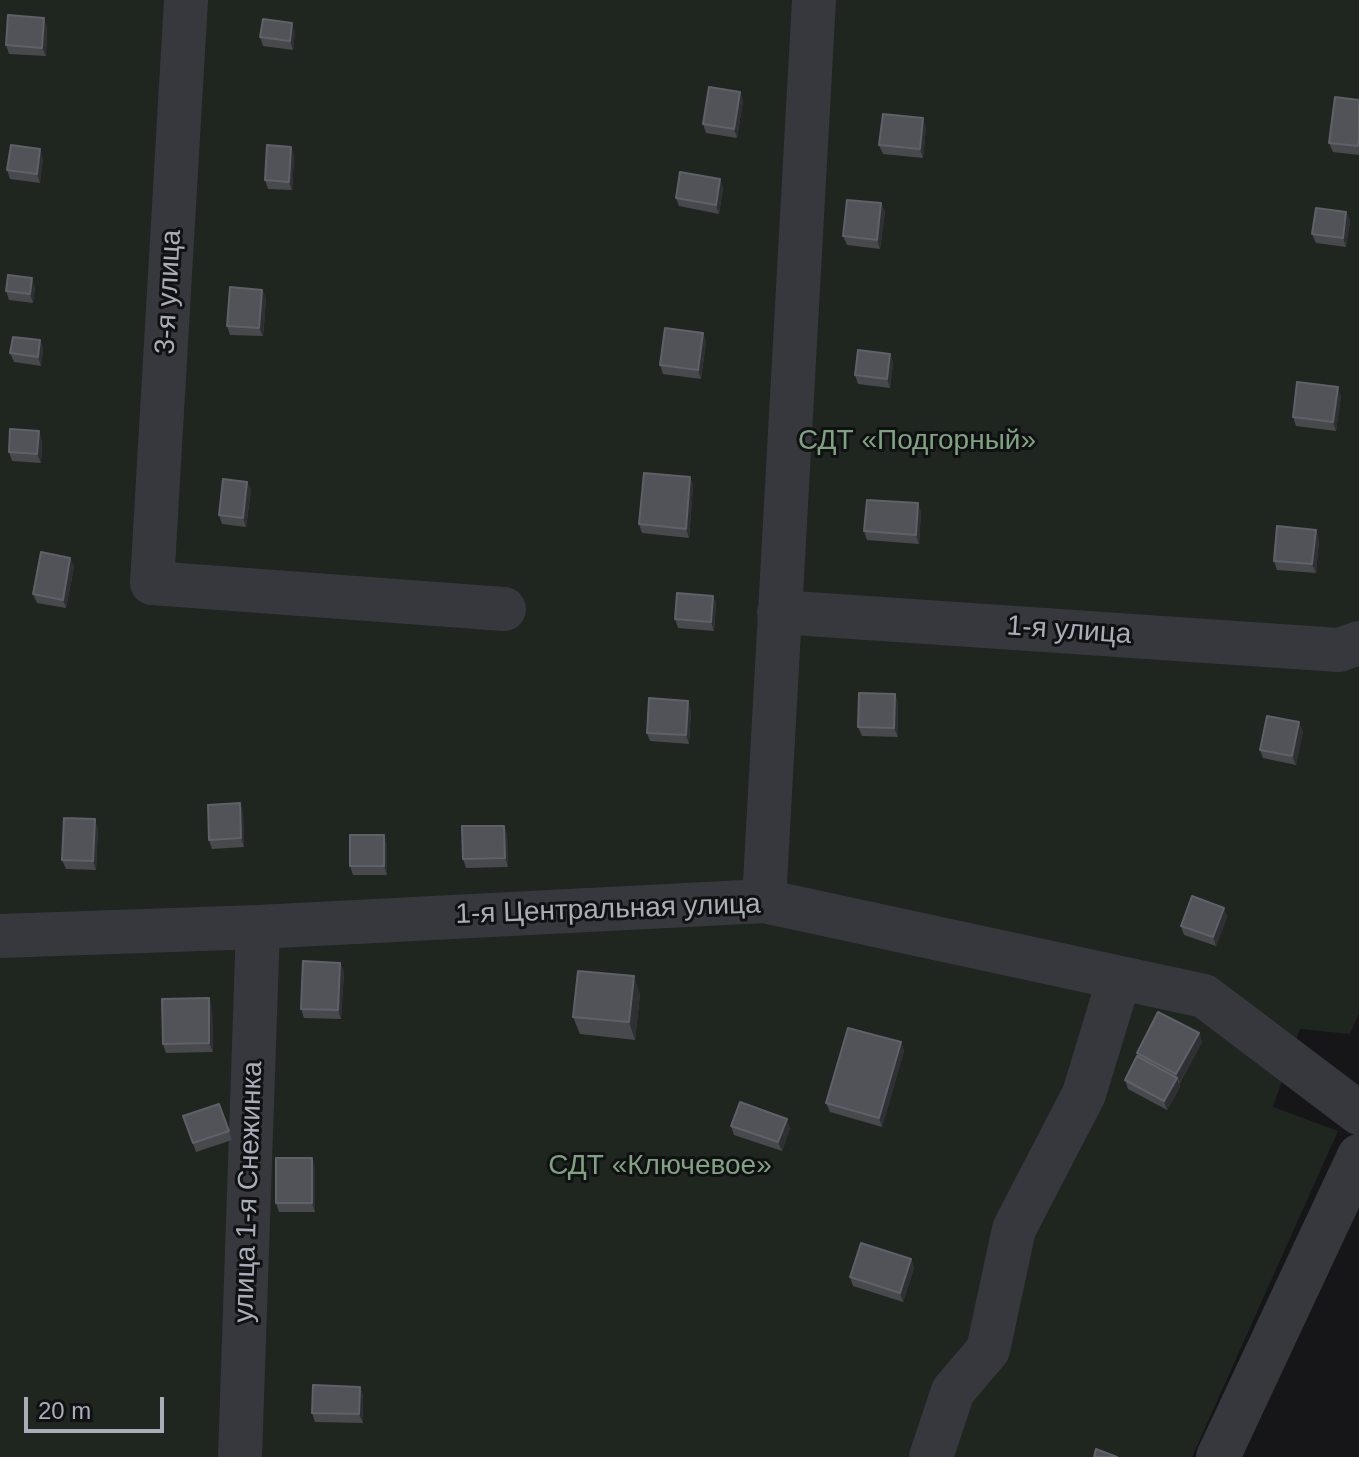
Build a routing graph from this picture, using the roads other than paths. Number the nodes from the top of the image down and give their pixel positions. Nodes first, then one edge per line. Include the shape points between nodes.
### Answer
1 (186, 0) edge
2 (814, 0) edge
3 (504, 609) dead end
4 (779, 612) junction
5 (1359, 643) edge
6 (764, 901) junction
7 (258, 927) junction
8 (0, 936) edge
9 (1119, 979) junction
10 (1359, 1113) edge
11 (1359, 1156) edge
12 (240, 1457) edge
13 (931, 1457) edge
14 (1218, 1457) edge

1 - 3 street, 3-я улица via 152,583
2 - 4 street
4 - 5 street, 1-я улица via 1339,650
4 - 6 street
6 - 7 street, 1-я Центральная улица
6 - 9 street, 1-я Центральная улица
7 - 8 street, 1-я Центральная улица
7 - 12 street, улица 1-я Снежинка
9 - 10 street, 1-я Центральная улица via 1204,996
9 - 13 street via 1084,1094 1014,1229 988,1350 953,1391
11 - 14 street

